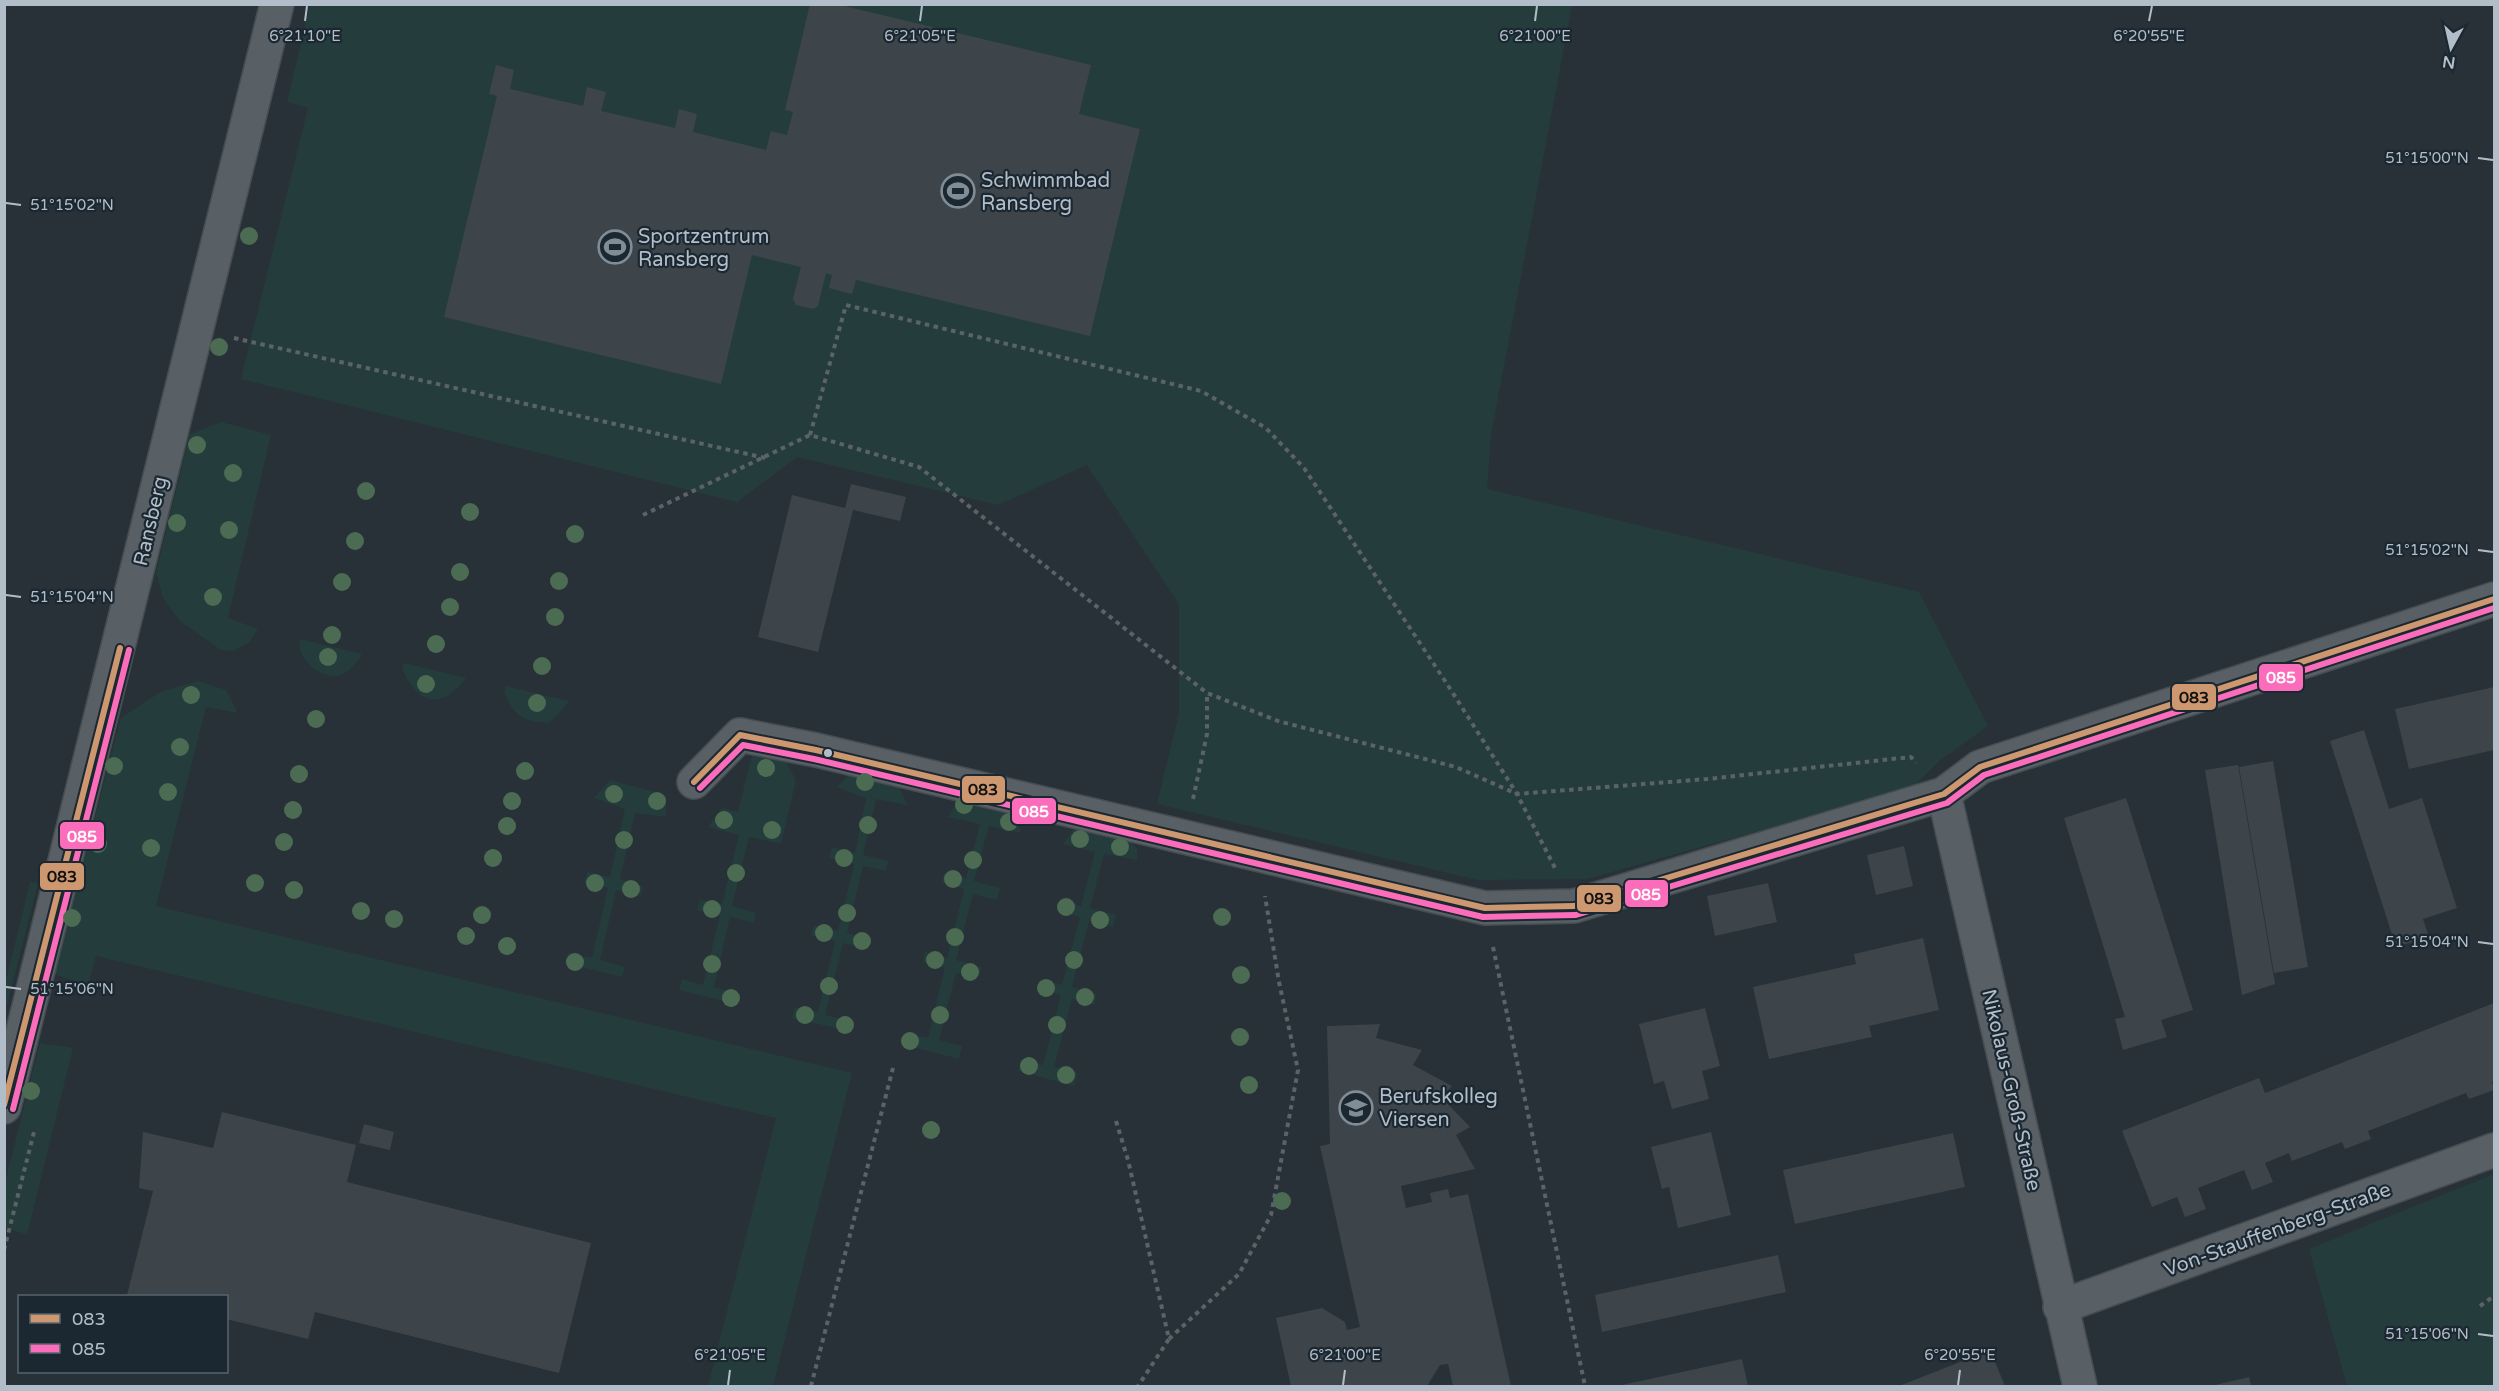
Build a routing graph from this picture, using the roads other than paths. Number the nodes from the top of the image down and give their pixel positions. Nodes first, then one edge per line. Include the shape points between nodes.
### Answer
1 (277, 4) edge
2 (2494, 599) edge
3 (694, 782) dead end
4 (1944, 794) junction
5 (4, 1107) edge
6 (2494, 1150) edge
7 (2060, 1307) junction
8 (2080, 1386) edge

1 - 5 street, Ransberg
2 - 4 street via 1980,767
3 - 4 street via 740,735 1485,908 1574,906
4 - 7 street, Nikolaus-Groß-Straße
6 - 7 street, Von-Stauffenberg-Straße
7 - 8 street, Nikolaus-Groß-Straße

